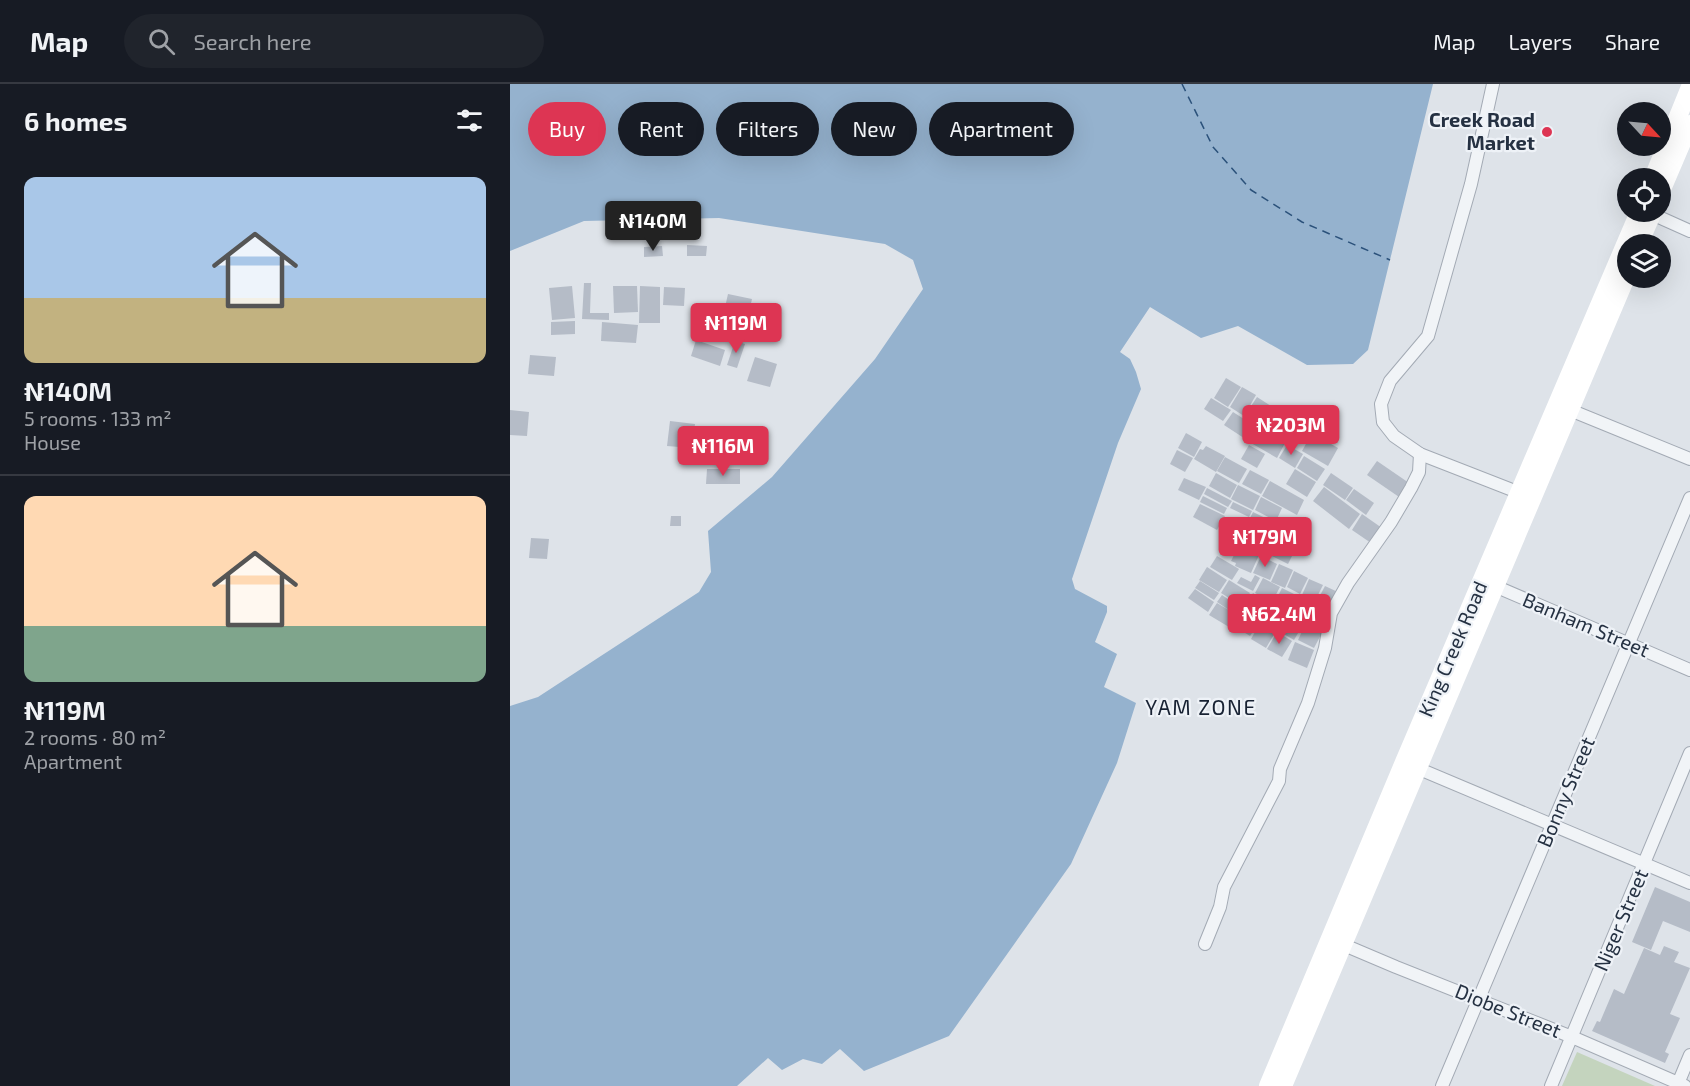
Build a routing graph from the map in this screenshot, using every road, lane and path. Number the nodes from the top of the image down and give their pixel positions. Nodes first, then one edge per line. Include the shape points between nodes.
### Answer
1 (1493, 84) edge
2 (1690, 87) edge
3 (1690, 124) edge
4 (1657, 168) edge
5 (1671, 168) edge
6 (1643, 222) edge
7 (1670, 222) edge
8 (1690, 231) edge
9 (1622, 288) edge
10 (1570, 410) junction
11 (1420, 454) junction
12 (1690, 459) edge
13 (1520, 493) junction
14 (1690, 498) edge
15 (1489, 584) junction
16 (1628, 643) junction
17 (1690, 670) edge
18 (1690, 753) edge
19 (1417, 768) junction
20 (1552, 824) junction
21 (1645, 863) junction
22 (1690, 883) edge
23 (1336, 941) junction
24 (1205, 944) dead end
25 (1479, 999) junction
26 (1572, 1037) junction
27 (1690, 1055) edge
28 (1680, 1085) edge
29 (1268, 1086) edge
30 (1283, 1086) edge
31 (1442, 1086) edge
32 (1551, 1086) edge

1 - 11 street via 1471,184 1428,336 1390,381 1381,404 1383,422 1394,436
2 - 4 street
3 - 5 street
6 - 13 street, King Creek Road
7 - 8 street
9 - 10 street, King Creek Road
10 - 12 street
10 - 15 street, King Creek Road
11 - 13 street
11 - 24 street via 1419,472 1411,488 1331,614 1308,703 1280,769 1279,781 1224,887
13 - 15 street, King Creek Road
14 - 16 street, Bonny Street
15 - 16 street, Banham Street
15 - 19 street, King Creek Road
15 - 23 street, King Creek Road
16 - 17 street, Banham Street
16 - 20 street, Bonny Street
18 - 21 street, Niger Street
19 - 20 street
19 - 23 street, King Creek Road
20 - 21 street
20 - 25 street, Bonny Street
21 - 22 street
21 - 26 street, Niger Street
23 - 25 street, Diobe Street
23 - 29 street, King Creek Road
23 - 30 street, King Creek Road
25 - 26 street, Diobe Street
25 - 31 street, Bonny Street
26 - 28 street, Diobe Street
26 - 32 street, Niger Street
27 - 28 street

